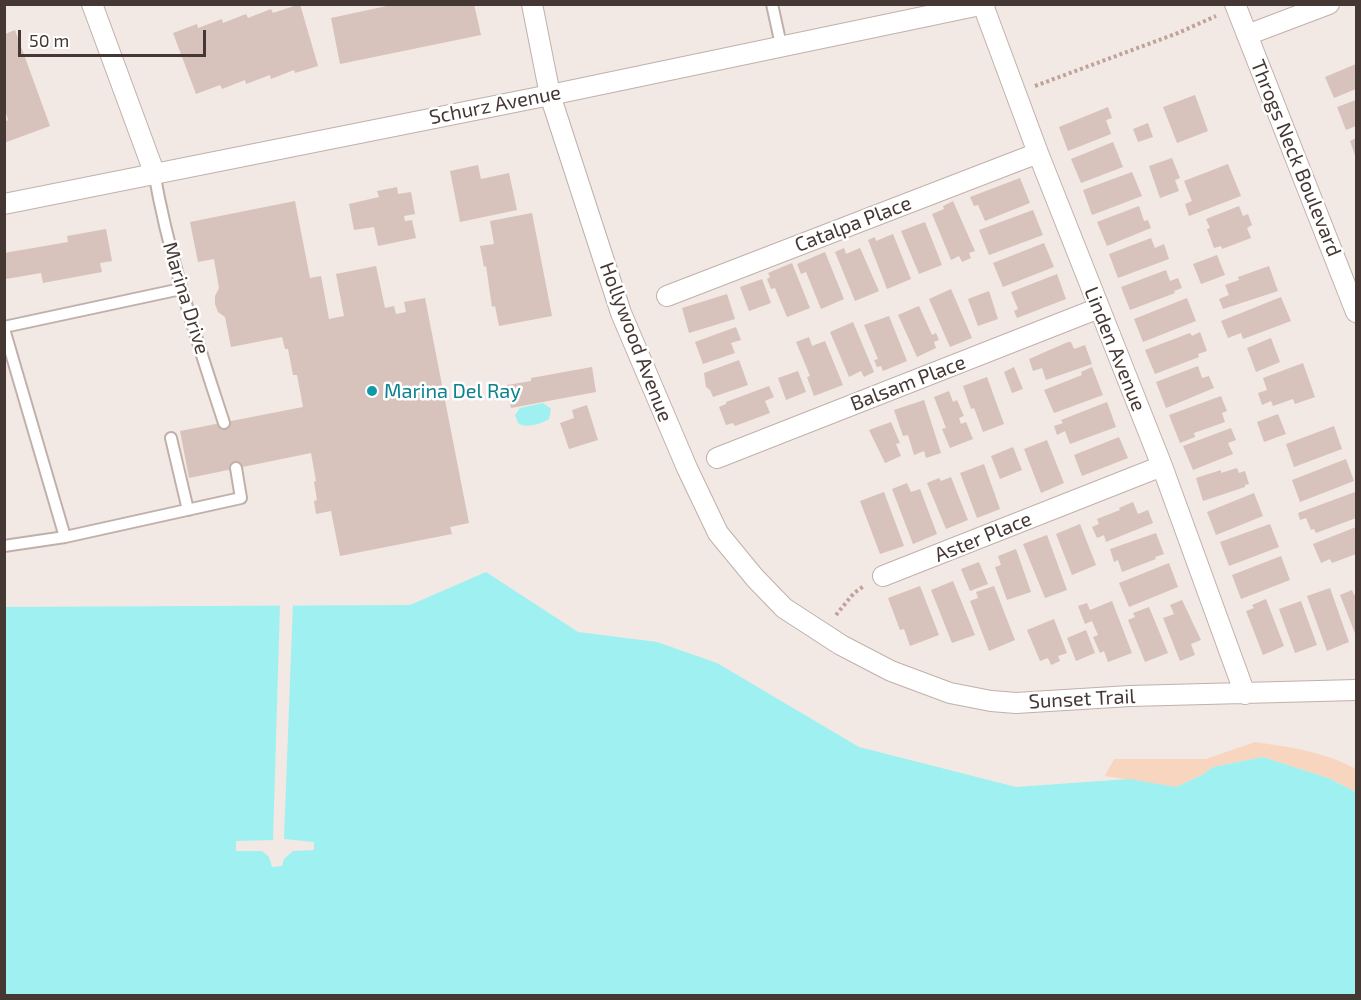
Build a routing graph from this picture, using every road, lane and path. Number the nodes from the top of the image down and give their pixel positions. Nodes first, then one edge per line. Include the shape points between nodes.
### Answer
1 (92, 4) edge
2 (532, 4) edge
3 (772, 4) edge
4 (1329, 4) edge
5 (983, 5) edge
6 (1235, 6) edge
7 (1247, 35) junction
8 (781, 45) junction
9 (1055, 78) dead end
10 (550, 95) junction
11 (1038, 153) junction
12 (154, 172) junction
13 (4, 204) edge
14 (181, 289) junction
15 (667, 296) dead end
16 (1099, 308) junction
17 (1356, 312) edge
18 (4, 328) edge
19 (224, 423) dead end
20 (171, 438) dead end
21 (717, 458) dead end
22 (1162, 466) junction
23 (236, 468) dead end
24 (188, 510) junction
25 (64, 537) junction
26 (4, 546) edge
27 (883, 576) joint
28 (823, 633) junction
29 (1356, 690) edge
30 (1245, 693) junction

1 - 12 street
2 - 10 street, Hollywood Avenue
3 - 8 lane
4 - 7 street
5 - 8 street, Schurz Avenue
5 - 11 street, Linden Avenue
6 - 7 street, Throgs Neck Boulevard
6 - 9 path via 1178,33
7 - 17 street, Throgs Neck Boulevard
8 - 10 street, Schurz Avenue
10 - 12 street, Schurz Avenue
10 - 28 street, Hollywood Avenue via 621,313 718,533 784,608
11 - 15 street, Catalpa Place
11 - 16 street, Linden Avenue
12 - 13 street, Schurz Avenue
12 - 14 lane, Marina Drive
14 - 18 lane
14 - 19 lane, Marina Drive
16 - 21 street, Balsam Place
16 - 22 street, Linden Avenue
18 - 25 lane
20 - 24 lane
22 - 27 street, Aster Place
22 - 30 street, Linden Avenue
23 - 24 lane via 241,498
24 - 25 lane
25 - 26 lane
27 - 28 path via 854,593
28 - 30 street, Sunset Trail via 920,683 992,701
29 - 30 street, Sunset Trail

